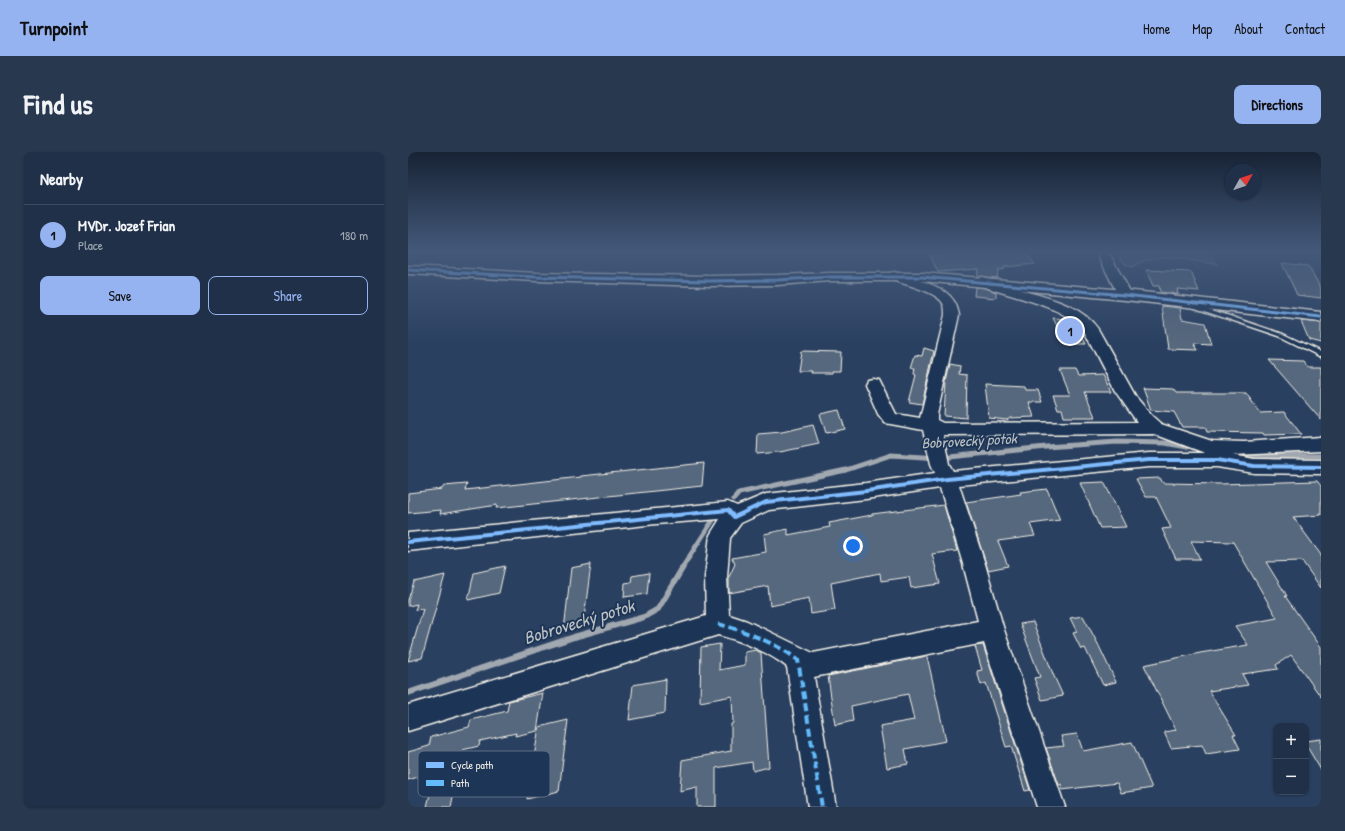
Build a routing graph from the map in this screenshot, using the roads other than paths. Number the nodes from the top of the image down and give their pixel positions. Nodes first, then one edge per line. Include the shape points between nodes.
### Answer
1 (912, 283) edge
2 (985, 283) edge
3 (998, 283) edge
4 (1119, 283) edge
5 (1125, 295) junction
6 (1174, 300) junction
7 (1321, 317) edge
8 (1321, 355) edge
9 (873, 384) dead end
10 (929, 424) junction
11 (1155, 428) junction
12 (1321, 444) edge
13 (1214, 454) junction
14 (941, 464) junction
15 (1321, 466) edge
16 (734, 517) junction
17 (408, 542) edge
18 (718, 624) junction
19 (992, 630) junction
20 (798, 660) junction
21 (408, 718) edge
22 (822, 807) edge
23 (1052, 807) edge

1 - 10 street via 938,292 951,305 952,315 928,415
2 - 11 street via 1065,309 1081,318 1091,329 1130,401 1145,421
3 - 5 street
4 - 5 street
5 - 6 street
6 - 7 street
6 - 8 lane via 1282,335
9 - 10 street via 891,419
10 - 11 street via 942,429
10 - 14 street
11 - 13 street
12 - 13 street via 1244,449
13 - 14 street via 1149,460
13 - 15 street via 1254,466
14 - 16 street via 766,502
14 - 19 street via 974,564
16 - 17 street via 728,510
16 - 18 street via 720,535 716,577
18 - 20 street via 739,629
18 - 21 street
19 - 20 street via 813,665
19 - 23 street
20 - 22 street

